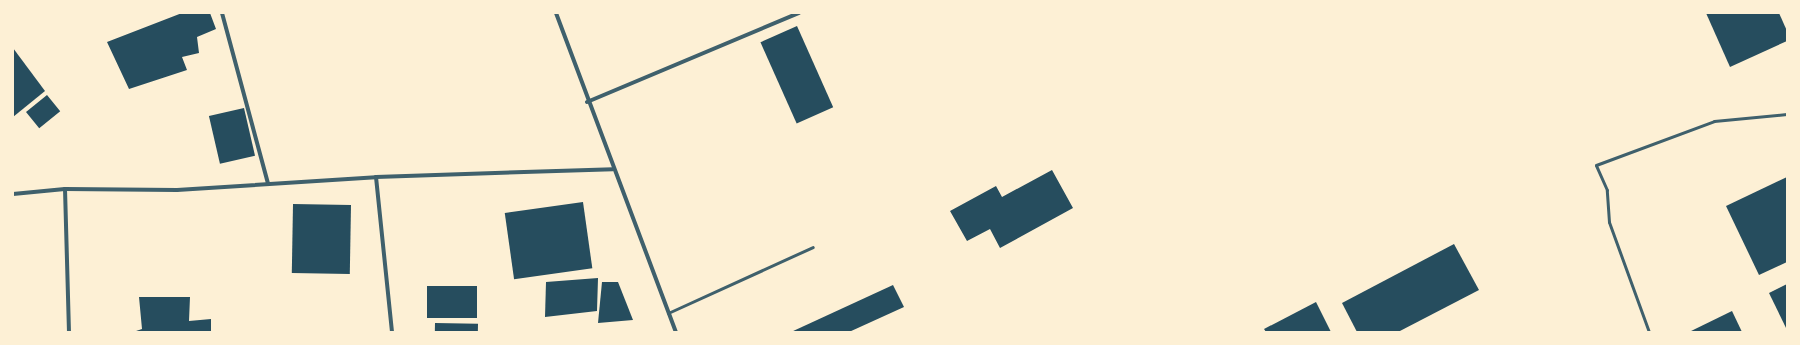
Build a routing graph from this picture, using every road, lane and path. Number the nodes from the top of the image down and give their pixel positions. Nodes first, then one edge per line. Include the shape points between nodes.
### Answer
1 (222, 13) edge
2 (556, 13) edge
3 (799, 13) edge
4 (587, 102) junction
5 (1787, 114) edge
6 (613, 169) junction
7 (376, 177) junction
8 (268, 184) junction
9 (65, 189) junction
10 (13, 194) edge
11 (813, 247) dead end
12 (668, 313) junction
13 (69, 332) edge
14 (392, 332) edge
15 (676, 332) edge
16 (1649, 332) edge

1 - 8 street
2 - 4 street
3 - 4 street
4 - 6 street
5 - 16 lane via 1714,120 1596,165 1607,190 1609,222
6 - 7 street
6 - 12 street
7 - 8 street
7 - 14 street
8 - 9 street via 177,190
9 - 10 street
9 - 13 street
11 - 12 lane
12 - 15 street

